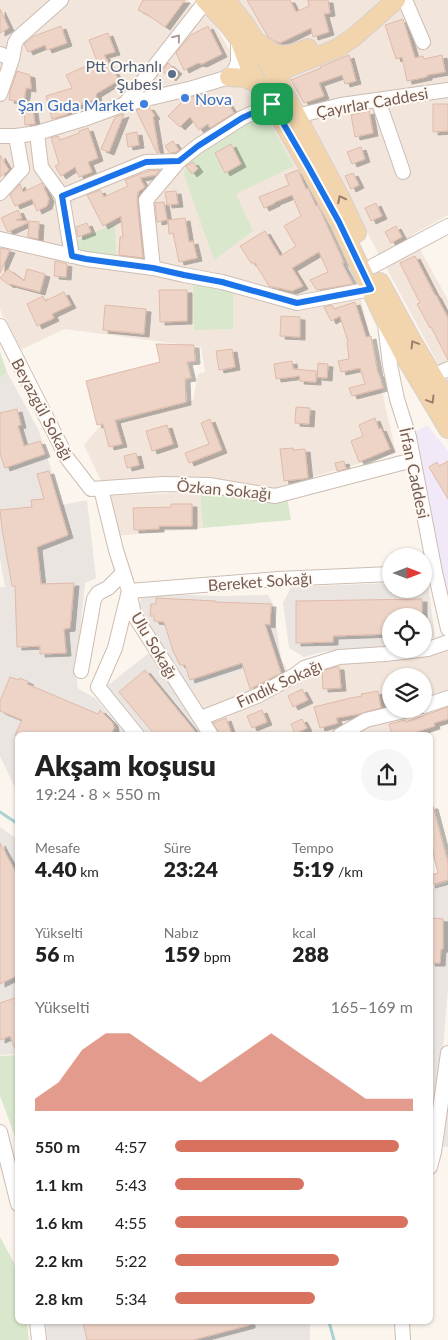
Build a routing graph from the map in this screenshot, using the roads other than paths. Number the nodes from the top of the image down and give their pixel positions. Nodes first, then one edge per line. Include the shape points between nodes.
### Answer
1 (61, 0) edge
2 (206, 0) edge
3 (226, 0) edge
4 (380, 0) edge
5 (396, 0) edge
6 (405, 0) edge
7 (246, 39) junction
8 (423, 42) dead end
9 (6, 56) edge
10 (269, 64) junction
11 (295, 64) junction
12 (229, 77) junction
13 (141, 83) junction
14 (257, 83) junction
15 (280, 85) junction
16 (448, 90) edge
17 (0, 94) edge
18 (154, 97) junction
19 (378, 100) junction
20 (125, 104) junction
21 (272, 104) junction
22 (293, 109) junction
23 (37, 133) junction
24 (0, 136) edge
25 (16, 136) junction
26 (179, 161) junction
27 (41, 167) junction
28 (22, 169) junction
29 (404, 172) dead end
30 (0, 193) edge
31 (62, 196) junction
32 (448, 226) edge
33 (0, 238) edge
34 (72, 256) junction
35 (372, 266) junction
36 (153, 268) junction
37 (371, 289) junction
38 (384, 318) junction
39 (0, 326) edge
40 (441, 372) edge
41 (448, 401) edge
42 (448, 429) edge
43 (413, 460) junction
44 (96, 489) junction
45 (425, 548) edge
46 (124, 574) junction
47 (382, 574) edge
48 (432, 582) edge
49 (129, 590) junction
50 (448, 629) edge
51 (448, 642) edge
52 (81, 670) dead end
53 (448, 698) edge
54 (432, 703) edge
55 (382, 716) edge
56 (200, 718) junction
57 (135, 732) edge
58 (209, 732) edge
59 (345, 732) edge
60 (448, 1053) edge
61 (0, 1132) edge
62 (433, 1156) edge
63 (15, 1191) edge
64 (37, 1324) edge
65 (402, 1324) edge
66 (39, 1340) edge
67 (403, 1340) edge

1 - 9 street via 18,38
2 - 7 main road via 230,27
13 -> 2 street
3 - 7 main road via 247,27
4 - 7 main road via 343,34 291,54 276,55
5 - 11 main road via 338,48
6 - 8 street
7 - 10 main road via 252,55
7 - 12 street via 235,70
7 - 14 main road via 251,71
9 - 17 street
10 - 11 main road
10 - 15 main road
11 - 15 main road via 283,70
12 - 14 main road
12 - 18 street
13 - 18 street via 144,94
13 - 20 street
14 - 21 main road
14 - 22 main road
15 - 22 main road
16 - 19 street, Çayırlar Caddesi
18 - 20 street
19 - 22 street, Çayırlar Caddesi
19 - 29 street
20 - 23 street
21 - 26 street via 242,118
21 - 37 main road via 339,222
35 -> 22 main road
23 - 25 street
23 - 27 street
24 - 25 street
25 - 28 street
26 - 31 street via 146,162
26 - 36 street via 146,200
27 - 28 street
27 - 31 street
28 - 30 street
31 - 34 street
32 - 35 street
33 - 34 street
34 - 36 street
40 -> 35 main road via 388,298
36 - 37 street via 222,282 297,303
37 - 38 main road
38 -> 42 main road
38 - 43 street, İrfan Caddesi via 390,365
39 - 44 street, Beyazgül Sokağı via 67,458
40 - 41 main road
43 - 44 street, Özkan Sokağı via 275,496 208,485 163,484
43 - 45 street, İrfan Caddesi
44 - 46 street, Ulu Sokağı
46 - 49 street, Ulu Sokağı
46 - 52 street via 94,599
47 - 49 street, Bereket Sokağı
48 - 50 street, İrfan Caddesi
49 - 56 street, Ulu Sokağı via 134,615
49 - 57 street via 115,648 98,688
51 - 56 street, Fındık Sokağı via 385,654 339,657 304,668 257,696
53 - 54 street
55 - 59 street via 366,720
56 - 58 street, Ulu Sokağı
60 - 62 street
61 - 63 street
64 - 66 street
65 - 67 street

